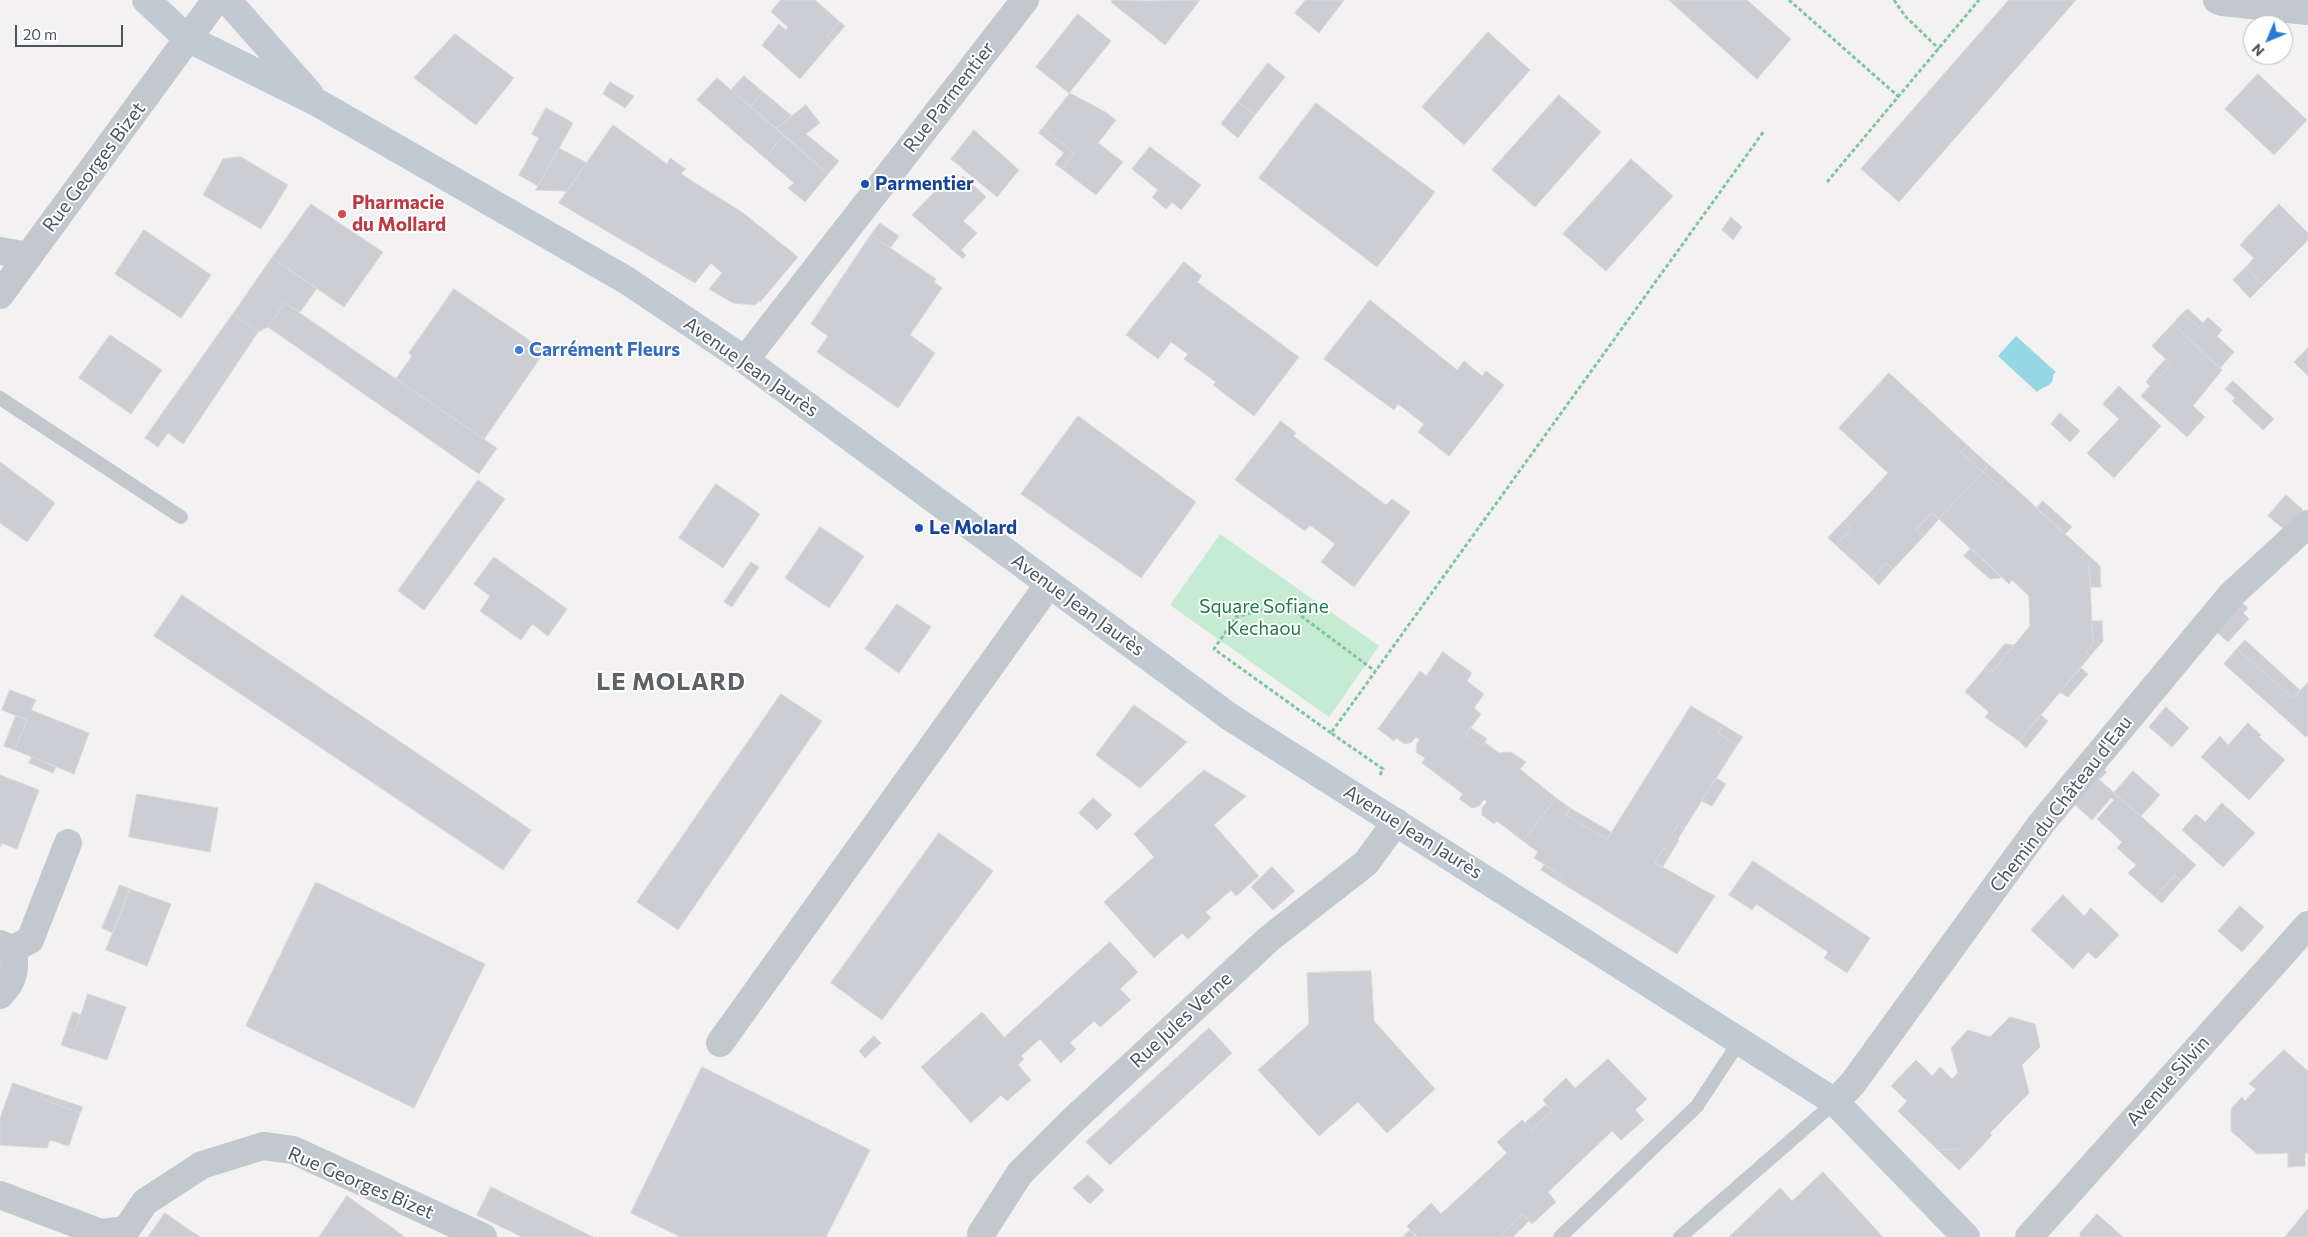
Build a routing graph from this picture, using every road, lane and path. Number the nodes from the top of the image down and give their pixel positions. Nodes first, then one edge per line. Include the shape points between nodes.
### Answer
1 (146, 0) edge
2 (216, 0) edge
3 (227, 0) edge
4 (1025, 0) edge
5 (1789, 0) edge
6 (1894, 0) edge
7 (1979, 0) edge
8 (2217, 0) edge
9 (2308, 11) edge
10 (187, 38) junction
11 (1940, 49) junction
12 (1899, 97) junction
13 (318, 104) junction
14 (1764, 131) dead end
15 (1827, 182) dead end
16 (0, 251) edge
17 (28, 256) junction
18 (0, 295) edge
19 (745, 360) junction
20 (0, 398) edge
21 (180, 517) dead end
22 (2308, 524) edge
23 (1050, 584) junction
24 (1375, 671) junction
25 (1331, 733) junction
26 (1364, 801) junction
27 (1396, 822) junction
28 (68, 842) dead end
29 (2308, 925) edge
30 (7, 947) edge
31 (0, 995) edge
32 (1738, 1042) junction
33 (720, 1043) dead end
34 (1835, 1102) junction
35 (0, 1195) edge
36 (982, 1234) dead end
37 (483, 1237) edge
38 (1560, 1237) edge
39 (1680, 1237) edge
40 (1966, 1237) edge
41 (2029, 1237) edge

1 - 10 main road, Avenue Jean Jaurès
2 - 10 street, Rue Georges Bizet
3 - 13 main road, Avenue Jean Jaurès
4 - 19 street, Rue Parmentier
5 - 12 path
6 - 11 path via 1905,16
7 - 11 path
8 - 9 street
10 - 13 main road, Avenue Jean Jaurès
10 - 17 street, Rue Georges Bizet
11 - 12 path
12 - 15 path
13 - 19 main road, Avenue Jean Jaurès via 626,280
14 - 24 path
16 - 17 street
17 - 18 street, Rue Georges Bizet
19 - 23 main road, Avenue Jean Jaurès
20 - 21 lane
22 - 34 street, Chemin du Château d'Eau via 2231,595 2041,824 1853,1083
23 - 26 main road, Avenue Jean Jaurès via 1230,717
23 - 33 street
24 - 25 path
24 - 25 path via 1285,604 1236,617 1214,650
25 - 26 path via 1383,769
26 - 27 main road, Avenue Jean Jaurès
27 - 32 main road, Avenue Jean Jaurès
27 - 36 street, Rue Jules Verne via 1366,862 1270,938 1072,1120 1020,1173
28 - 30 street via 30,940
29 - 41 street, Avenue Silvin
30 - 31 street via 16,966 12,980
32 - 34 main road, Avenue Jean Jaurès
32 - 38 lane via 1697,1106
34 - 39 lane
34 - 40 main road, Avenue Jean Jaurès
35 - 37 street, Rue Georges Bizet via 101,1233 126,1230 145,1202 202,1165 263,1146 293,1150

